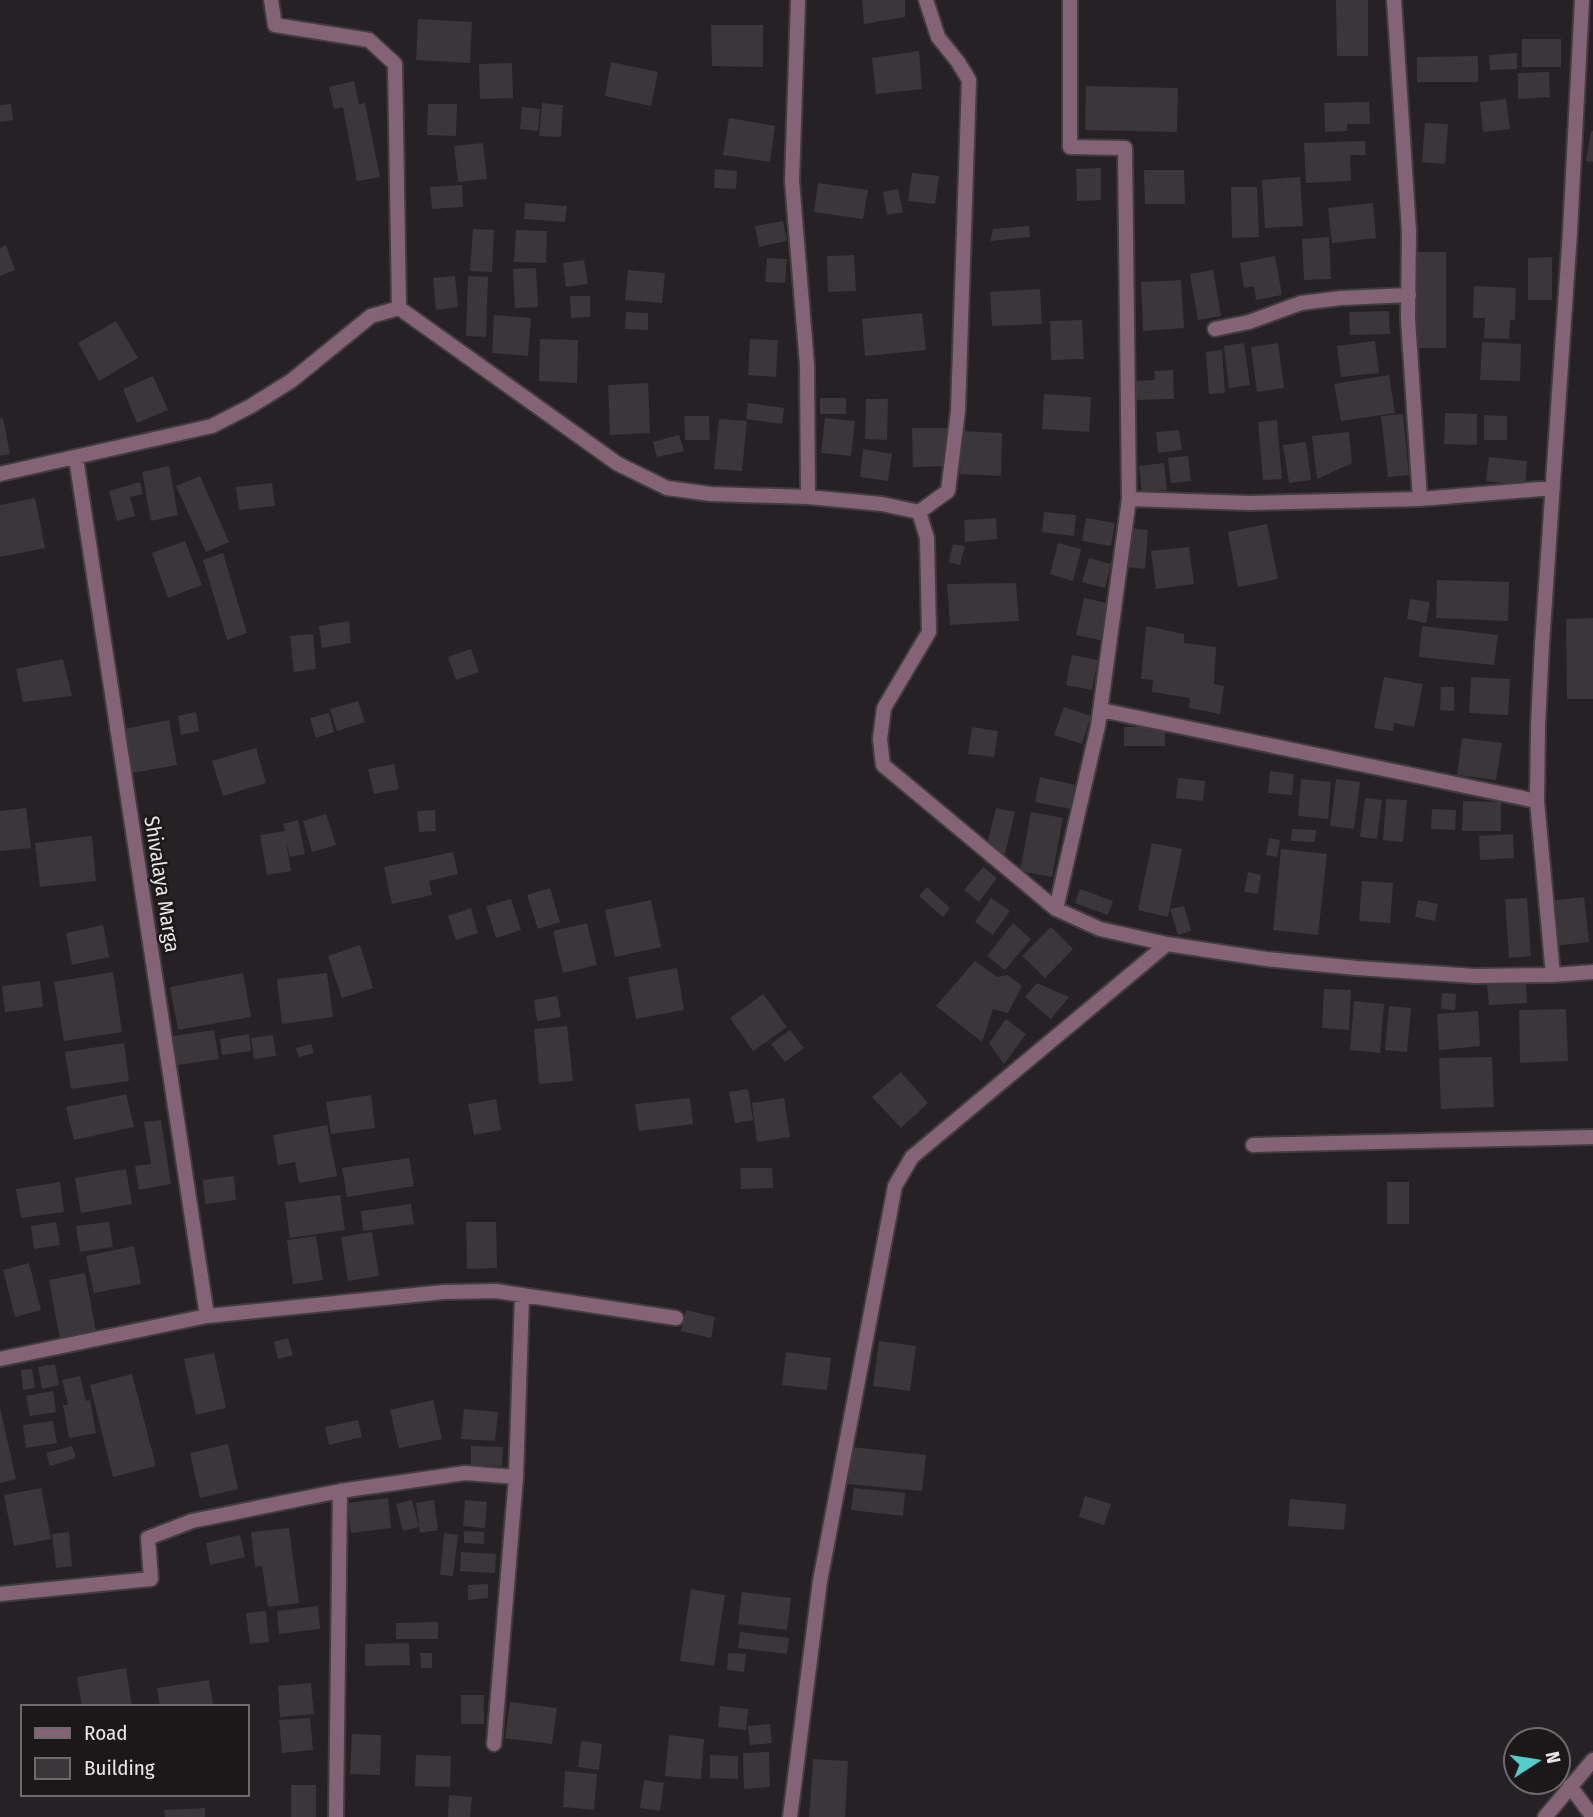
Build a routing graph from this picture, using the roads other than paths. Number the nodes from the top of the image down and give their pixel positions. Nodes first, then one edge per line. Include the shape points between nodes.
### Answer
1 (271, 0) edge
2 (798, 0) edge
3 (926, 0) edge
4 (1070, 0) edge
5 (1394, 0) edge
6 (1582, 0) edge
7 (1409, 295) junction
8 (399, 307) junction
9 (1215, 329) dead end
10 (76, 458) junction
11 (0, 474) edge
12 (1553, 488) junction
13 (808, 497) junction
14 (1129, 499) junction
15 (1420, 499) junction
16 (919, 512) junction
17 (1101, 710) junction
18 (1537, 801) junction
19 (1056, 909) junction
20 (1167, 944) junction
21 (1593, 972) edge
22 (1553, 975) junction
23 (1593, 1137) edge
24 (1254, 1145) dead end
25 (522, 1296) junction
26 (207, 1317) junction
27 (676, 1318) dead end
28 (0, 1359) edge
29 (516, 1477) junction
30 (340, 1491) junction
31 (0, 1594) edge
32 (494, 1744) dead end
33 (1593, 1760) edge
34 (1572, 1784) edge
35 (1572, 1789) edge
36 (1562, 1796) edge
37 (335, 1817) edge
38 (790, 1817) edge
39 (1545, 1817) edge
40 (1593, 1817) edge

1 - 8 street via 275,25 369,40 396,64
2 - 13 street via 792,181 807,365
3 - 16 street via 938,37 968,80 953,464 948,491
4 - 14 street via 1070,148 1125,148
5 - 7 street
6 - 12 street
7 - 9 street via 1301,303
7 - 15 street
8 - 10 street via 371,316 291,381 212,426
8 - 13 street via 618,464 667,488 711,495
10 - 11 street
10 - 26 street, Shivalaya Marga
12 - 15 street
12 - 18 street
13 - 16 street
14 - 15 street via 1249,503
14 - 17 street
16 - 19 street via 927,538 929,632 884,708 883,765
17 - 18 street
17 - 19 street
18 - 22 street
19 - 20 street via 1100,929
20 - 22 street via 1357,968 1475,976
20 - 38 street via 912,1157 895,1186 820,1581
21 - 22 street
23 - 24 street
25 - 26 street via 496,1291 444,1292
25 - 27 street
25 - 29 street
26 - 28 street
29 - 30 street via 465,1473
29 - 32 street
30 - 31 street via 192,1521 148,1538 151,1579
30 - 37 street
33 - 34 street
35 - 40 street
36 - 39 street

